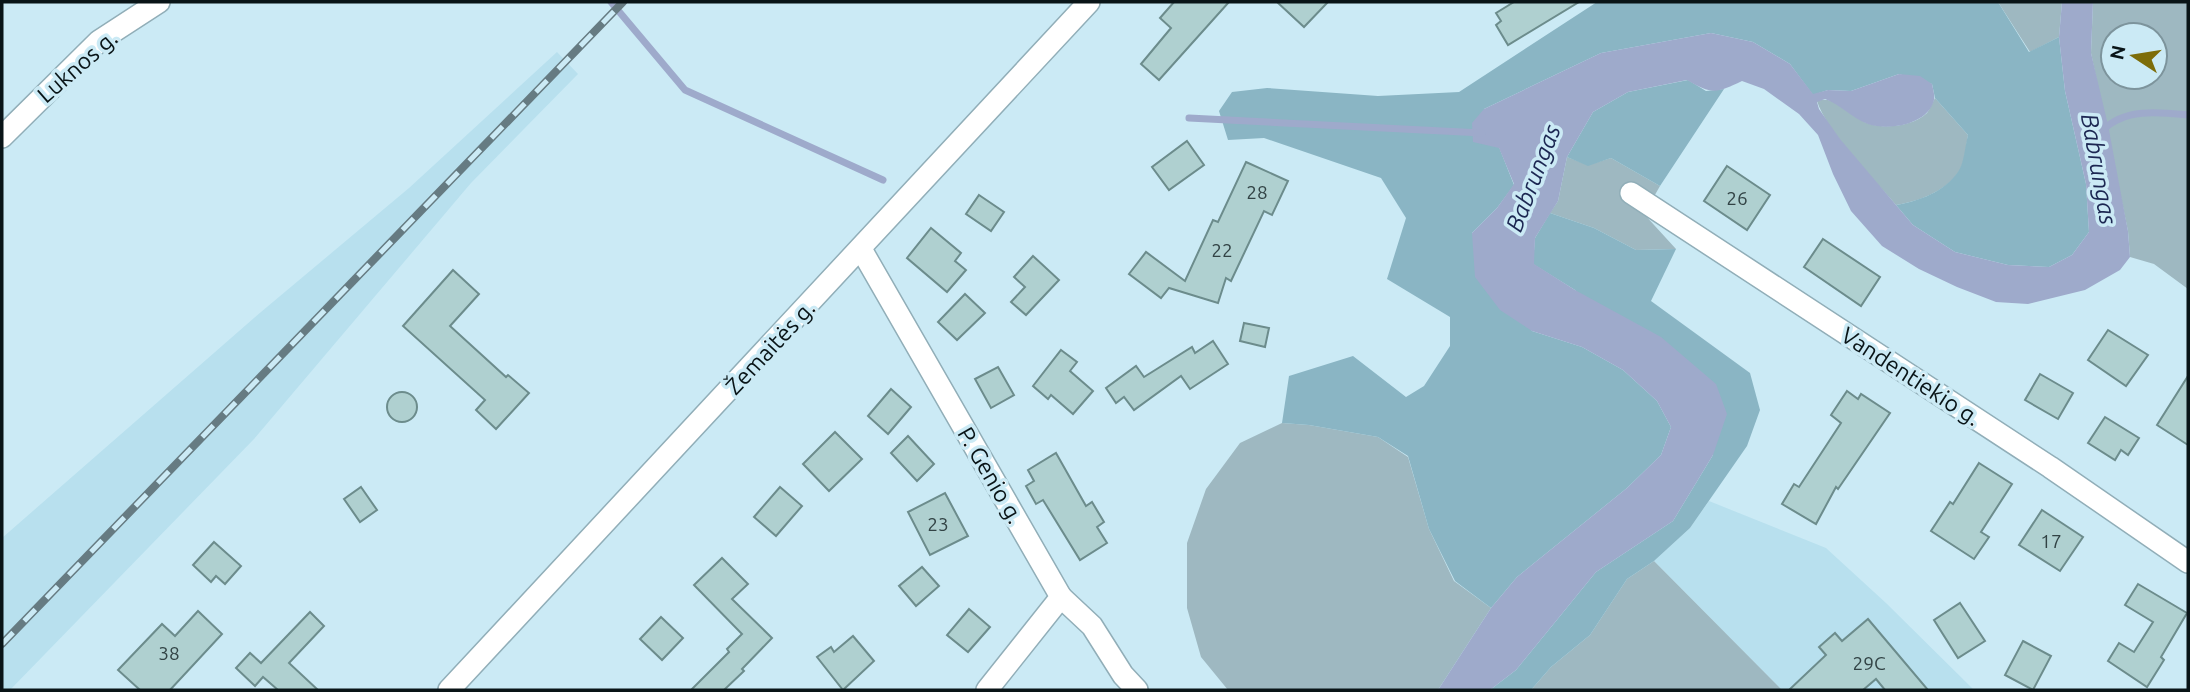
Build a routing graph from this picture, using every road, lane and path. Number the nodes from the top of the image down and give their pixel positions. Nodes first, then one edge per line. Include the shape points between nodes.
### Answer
1 (159, 2) edge
2 (1089, 2) edge
3 (2, 137) edge
4 (1631, 193) dead end
5 (861, 249) junction
6 (2188, 562) edge
7 (1061, 597) junction
8 (449, 690) edge
9 (987, 690) edge
10 (1138, 690) edge

1 - 3 street, Luknos g. via 99,41
2 - 5 street, Žemaitės g.
4 - 6 street, Vandentiekio g.
5 - 7 street, P. Genio g.
5 - 8 street, Žemaitės g.
7 - 9 street
7 - 10 street, P. Genio g. via 1092,626

